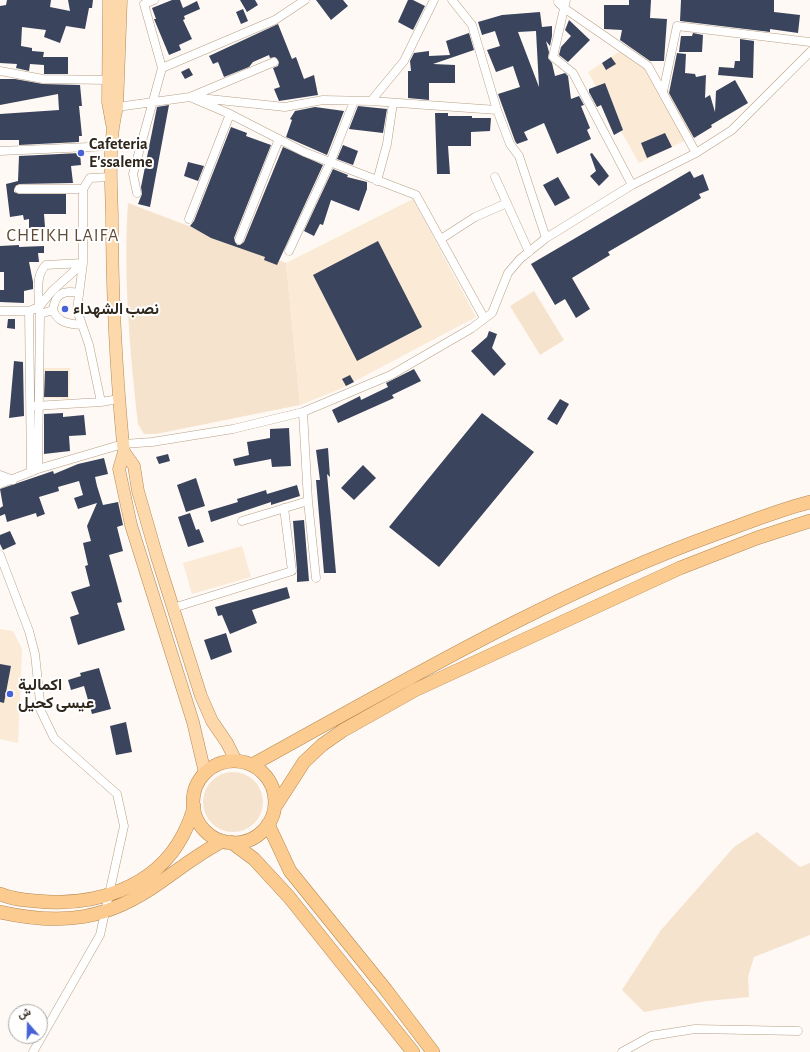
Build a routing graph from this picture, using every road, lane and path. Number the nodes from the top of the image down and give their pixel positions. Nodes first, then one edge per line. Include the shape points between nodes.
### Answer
1 (109, 0) edge
2 (121, 0) edge
3 (154, 0) edge
4 (305, 0) edge
5 (434, 0) edge
6 (452, 0) edge
7 (563, 3) edge
8 (810, 42) edge
9 (810, 52) edge
10 (274, 62) dead end
11 (162, 68) junction
12 (0, 71) edge
13 (108, 80) junction
14 (663, 92) junction
15 (190, 97) junction
16 (354, 101) junction
17 (371, 101) junction
18 (151, 102) junction
19 (393, 103) junction
20 (117, 108) junction
21 (497, 110) junction
22 (230, 114) junction
23 (113, 125) junction
24 (279, 139) junction
25 (111, 146) junction
26 (0, 151) edge
27 (696, 153) junction
28 (330, 163) junction
29 (111, 177) junction
30 (495, 177) dead end
31 (378, 181) junction
32 (632, 185) junction
33 (19, 189) dead end
34 (83, 189) junction
35 (137, 193) dead end
36 (507, 203) junction
37 (189, 219) dead end
38 (546, 238) junction
39 (441, 239) junction
40 (239, 240) dead end
41 (289, 251) dead end
42 (529, 252) junction
43 (83, 263) junction
44 (78, 293) junction
45 (30, 310) junction
46 (39, 310) junction
47 (53, 310) junction
48 (0, 311) edge
49 (484, 318) junction
50 (82, 325) junction
51 (119, 399) junction
52 (101, 402) junction
53 (34, 406) junction
54 (303, 412) junction
55 (124, 448) junction
56 (35, 470) junction
57 (0, 475) edge
58 (13, 480) junction
59 (0, 484) edge
60 (308, 501) junction
61 (810, 502) edge
62 (284, 508) junction
63 (242, 521) dead end
64 (810, 521) edge
65 (0, 555) edge
66 (316, 578) dead end
67 (173, 608) junction
68 (236, 761) junction
69 (252, 765) junction
70 (205, 773) junction
71 (194, 806) junction
72 (274, 807) junction
73 (268, 824) junction
74 (227, 842) junction
75 (0, 894) edge
76 (109, 895) junction
77 (0, 912) edge
78 (105, 912) junction
79 (798, 1031) dead end
80 (33, 1052) edge
81 (414, 1052) edge
82 (433, 1052) edge
83 (622, 1052) edge

1 - 13 main road
2 - 20 main road
3 - 11 street via 144,4
4 - 11 street via 275,20
5 - 17 street via 404,60
6 - 21 street via 472,25
7 - 14 street via 648,66
7 - 32 street via 553,57 573,73
8 - 14 street via 677,26
9 - 27 street via 732,130
10 - 15 street
11 - 18 street
12 - 13 street via 43,79
13 - 23 main road via 108,108
14 - 27 street
15 - 16 street via 285,107 323,100
15 - 18 street
15 - 22 street
16 - 17 street
16 - 28 street
17 - 19 street
18 - 20 street
18 - 35 street via 133,174
19 - 21 street
19 - 31 street
20 - 23 main road
21 - 38 street via 510,144 519,156
22 - 24 street
22 - 37 street
23 - 25 main road
24 - 28 street
24 - 40 street
25 - 26 street
25 - 29 main road
27 - 32 street
28 - 31 street
28 - 41 street
29 - 34 street via 90,178
29 - 51 main road via 115,355
30 - 36 street
31 - 39 street via 416,195
32 - 38 street
33 - 34 street
34 - 43 street
36 - 39 street via 475,217
36 - 42 street
38 - 42 street
39 - 49 street
42 - 49 street via 508,273 492,313
43 - 44 street
43 - 46 street via 52,291
43 - 46 street via 46,265 41,269
44 - 47 street via 68,291 59,295 54,302
44 - 50 street via 77,310
45 - 46 street
45 - 48 street
45 - 53 street
46 - 47 street
46 - 53 street
47 - 50 street via 56,318 62,322
49 - 54 street via 472,328 391,375
50 - 52 street via 89,345
51 - 52 street
51 - 55 main road
52 - 53 street
53 - 56 street
54 - 55 street via 233,429
54 - 60 street
55 - 56 street
55 - 67 main road via 134,466 141,501
55 - 70 main road via 119,469 131,525 193,722
56 - 58 street
57 - 58 street
58 - 59 street
60 - 62 street
60 - 66 street
61 - 69 highway via 663,553 529,615
62 - 63 street
62 - 67 street via 292,571
64 - 72 highway via 757,538 680,568 415,690 322,745 304,762
65 - 76 street via 31,638 41,712 54,738 117,794 124,826
67 - 68 main road via 201,696 212,722
68 - 69 highway
68 - 70 highway via 219,764
69 - 72 highway via 262,772 270,783
70 - 71 highway via 195,792
71 - 74 highway via 203,828 215,838
71 - 76 highway via 178,845 166,861 135,884
72 - 73 highway
73 - 74 highway via 256,836 240,842
73 - 82 highway via 290,871
74 - 78 highway via 199,854 134,900
74 - 81 highway via 254,859 289,897
75 - 76 highway via 54,903 76,902
76 - 78 street
77 - 78 highway via 64,920
78 - 80 street via 100,935
79 - 83 street via 695,1029 651,1036

